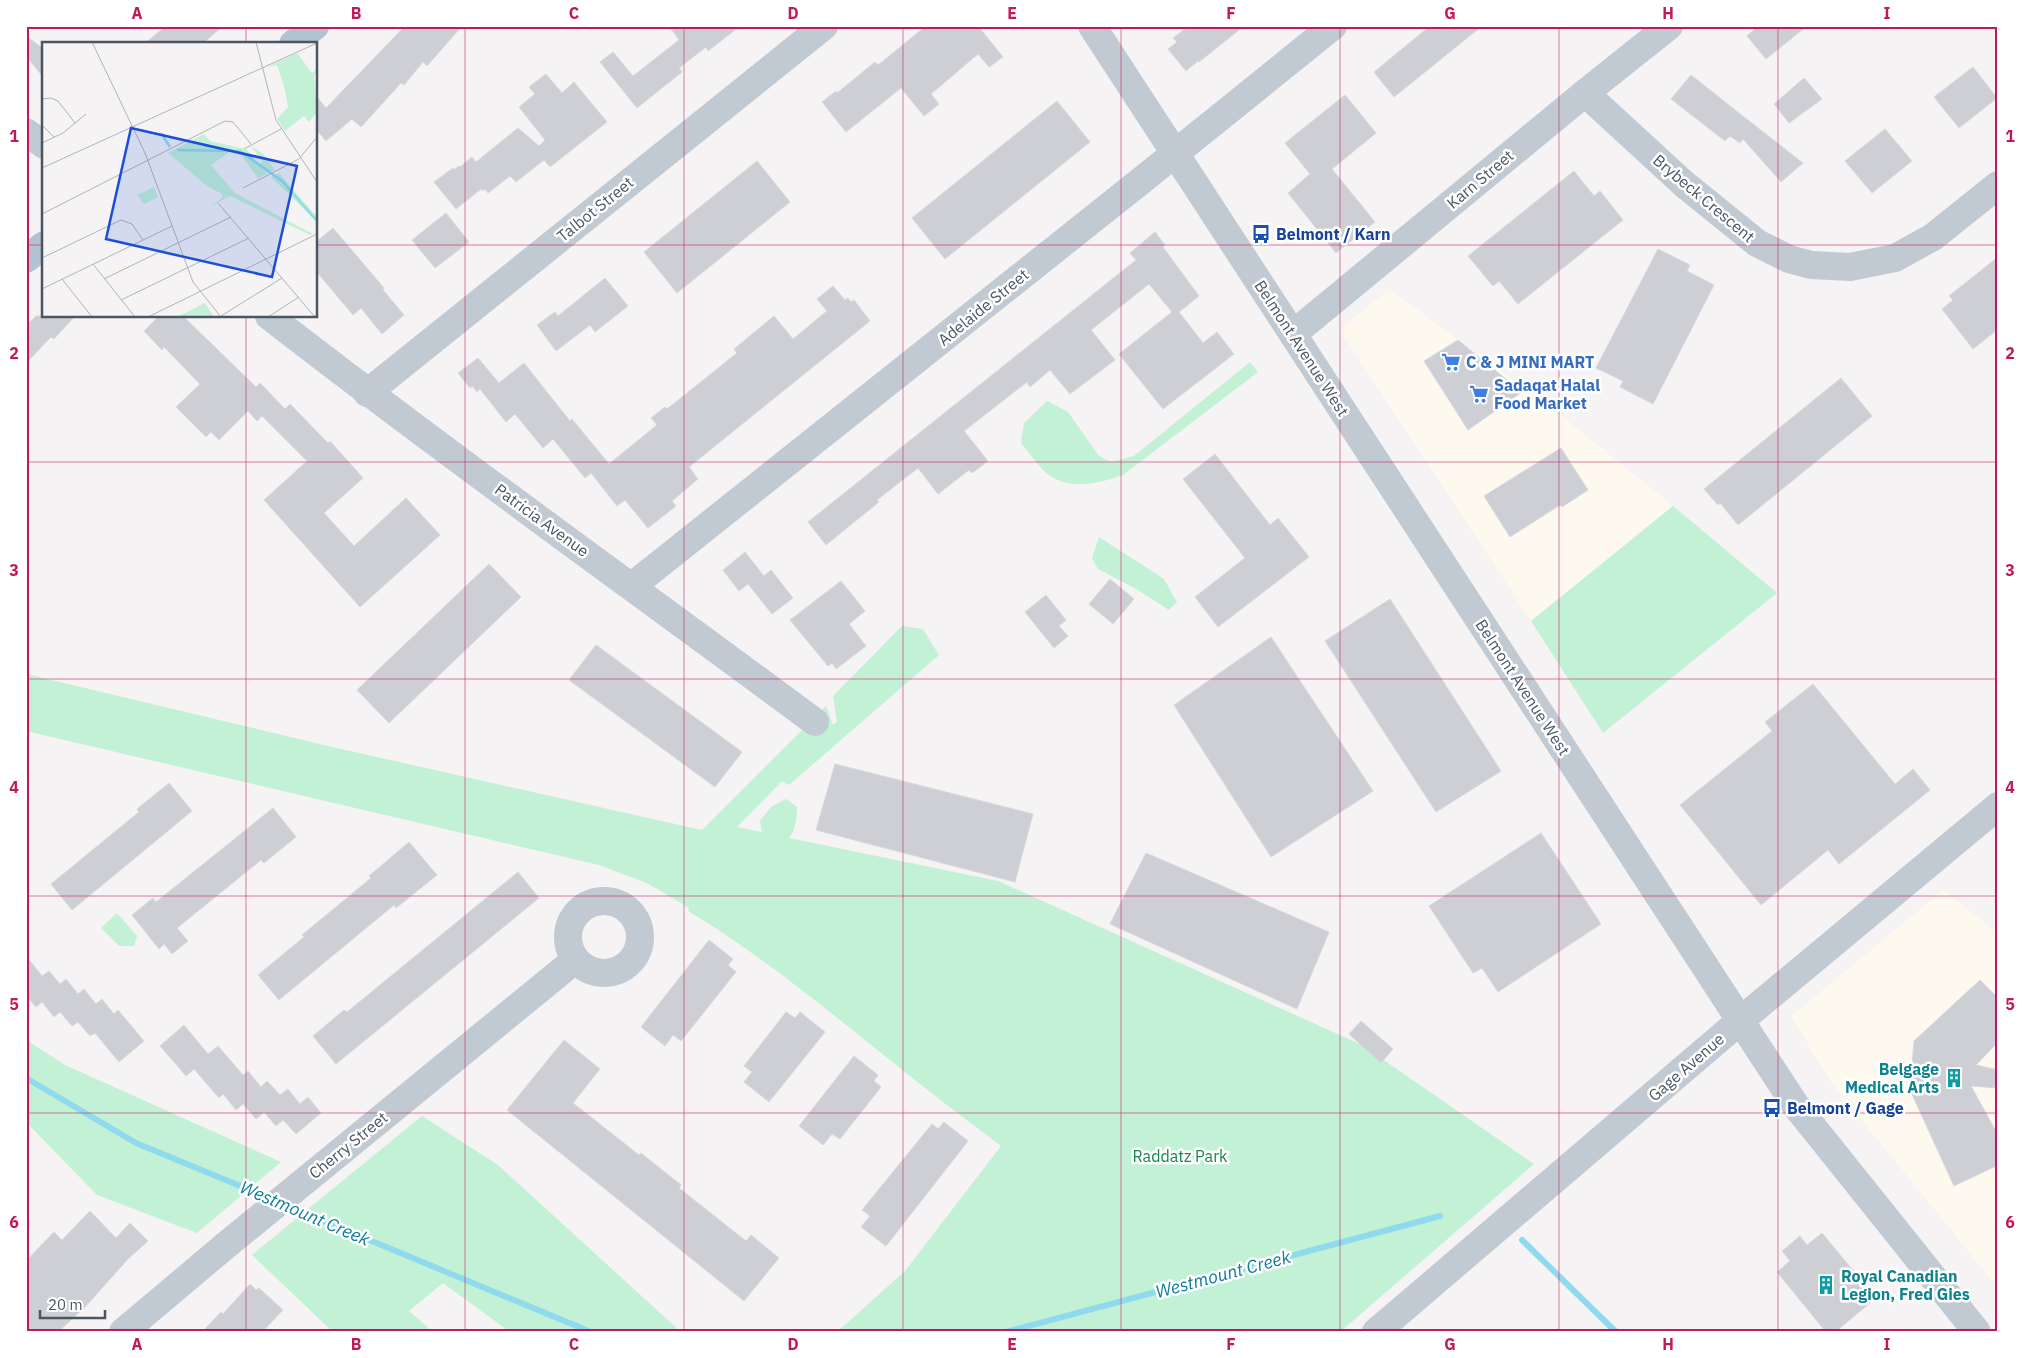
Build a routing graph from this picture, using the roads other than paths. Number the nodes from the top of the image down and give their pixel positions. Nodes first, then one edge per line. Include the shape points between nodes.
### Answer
1 (315, 26) edge
2 (824, 26) edge
3 (1092, 26) edge
4 (1333, 26) edge
5 (1669, 26) edge
6 (295, 42) edge
7 (1585, 92) junction
8 (26, 132) edge
9 (42, 144) edge
10 (1176, 153) junction
11 (1998, 185) edge
12 (42, 247) edge
13 (26, 259) edge
14 (272, 318) edge
15 (1293, 334) junction
16 (367, 393) junction
17 (632, 586) junction
18 (815, 722) dead end
19 (1998, 806) edge
20 (575, 960) dead end
21 (1740, 1020) junction
22 (123, 1332) edge
23 (1376, 1332) edge
24 (1977, 1332) edge

1 - 6 main road
2 - 16 street, Talbot Street
3 - 10 street, Belmont Avenue West
4 - 10 street, Adelaide Street
5 - 7 street, Karn Street
7 - 11 street, Brybeck Crescent via 1684,184 1757,243 1789,259 1811,265 1850,267 1895,258 1933,237
7 - 15 street, Karn Street
8 - 9 street
10 - 15 street, Belmont Avenue West
10 - 17 street, Adelaide Street
12 - 13 main road
14 - 16 street, Patricia Avenue
15 - 21 street, Belmont Avenue West
16 - 17 street, Patricia Avenue
17 - 18 street, Patricia Avenue
19 - 21 street, Gage Avenue
20 - 22 street, Cherry Street
21 - 23 street, Gage Avenue
21 - 24 street, Belmont Avenue West via 1796,1106

